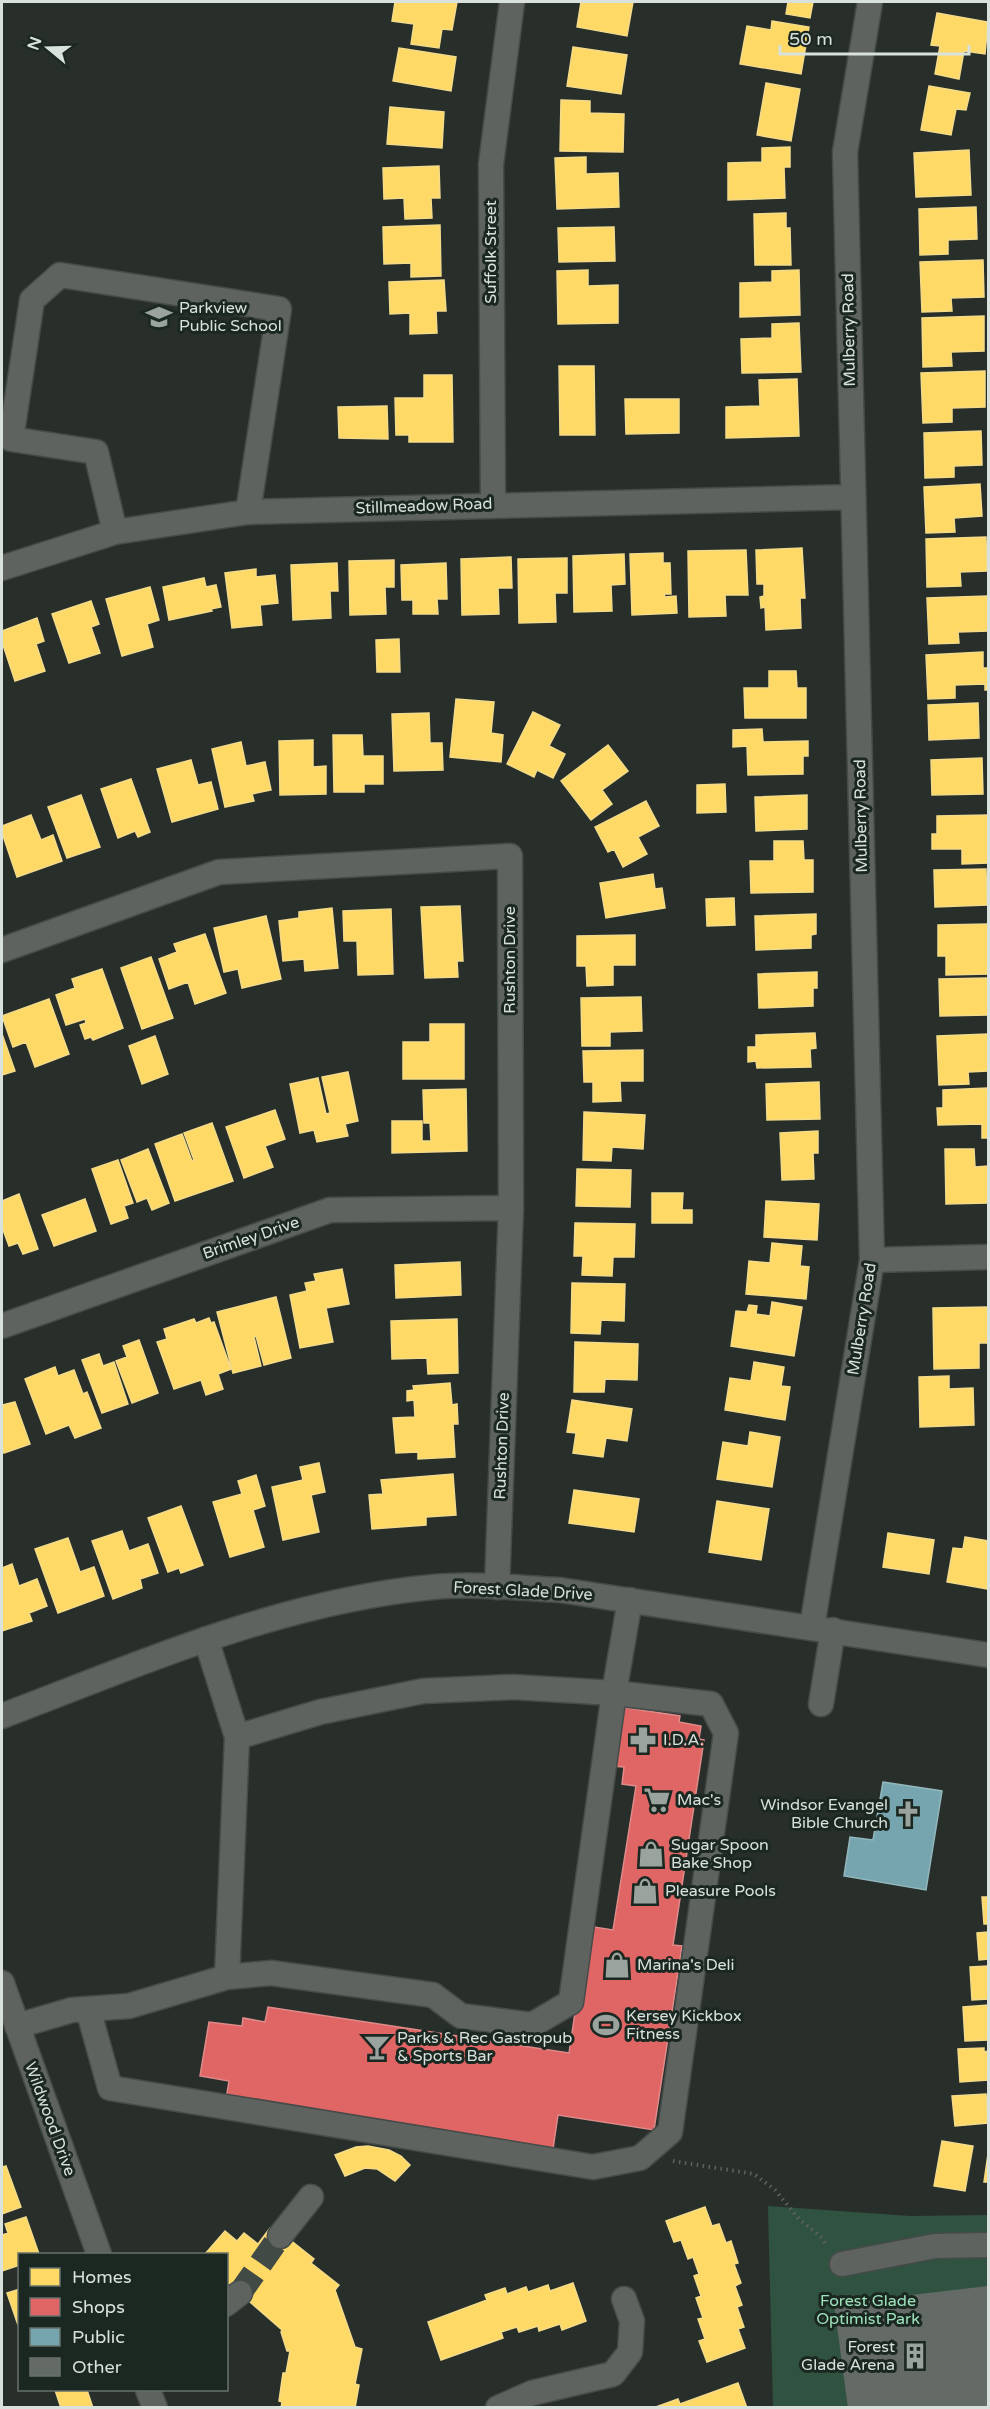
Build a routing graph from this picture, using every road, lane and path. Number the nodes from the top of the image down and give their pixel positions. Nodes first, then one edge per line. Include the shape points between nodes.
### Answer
1 (512, 2) edge
2 (870, 2) edge
3 (853, 497) junction
4 (493, 504) junction
5 (248, 512) junction
6 (115, 532) junction
7 (2, 568) edge
8 (2, 950) edge
9 (511, 1208) junction
10 (988, 1257) edge
11 (872, 1260) junction
12 (2, 1326) edge
13 (497, 1587) junction
14 (630, 1600) junction
15 (822, 1629) junction
16 (206, 1639) junction
17 (988, 1655) edge
18 (614, 1693) junction
19 (821, 1704) dead end
20 (2, 1716) edge
21 (237, 1737) junction
22 (227, 1977) junction
23 (2, 1983) edge
24 (88, 2009) junction
25 (17, 2026) junction
26 (640, 2158) junction
27 (311, 2197) dead end
28 (280, 2236) tunnel mouth
29 (988, 2245) edge
30 (99, 2253) edge
31 (842, 2264) joint
32 (624, 2299) dead end
33 (148, 2391) edge
34 (154, 2408) edge
35 (498, 2408) edge

1 - 4 street, Suffolk Street via 491,164
2 - 3 street, Mulberry Road via 845,152
3 - 4 street, Stillmeadow Road
3 - 11 street, Mulberry Road
4 - 5 street, Stillmeadow Road
5 - 6 street, Stillmeadow Road
5 - 6 street via 279,309 60,275 32,300 11,439 96,452
6 - 7 street, Stillmeadow Road
8 - 9 street, Rushton Drive via 219,872 510,856
9 - 12 street, Brimley Drive via 330,1210
9 - 13 street, Rushton Drive
10 - 11 street
11 - 15 street, Mulberry Road
13 - 14 street, Forest Glade Drive via 560,1590
13 - 16 street, Forest Glade Drive via 435,1587 369,1596 290,1612
14 - 15 street, Forest Glade Drive
14 - 18 street
15 - 17 street, Forest Glade Drive
15 - 19 street, Mulberry Road
16 - 20 street, Forest Glade Drive
16 - 21 street
18 - 21 street via 513,1687 423,1691 320,1712
18 - 22 street via 571,2002 532,2025 461,2016 433,1995 271,1973
18 - 26 street via 711,1704 726,1733 670,2132
21 - 22 street
22 - 24 street via 129,2006
23 - 25 street, Wildwood Drive
24 - 25 street
24 - 26 street via 110,2088 593,2167
25 - 30 street, Wildwood Drive
26 - 31 path via 754,2174 820,2236
27 - 28 street
29 - 31 street via 935,2246
32 - 35 street via 632,2321 630,2352 613,2374 532,2393
33 - 34 street

